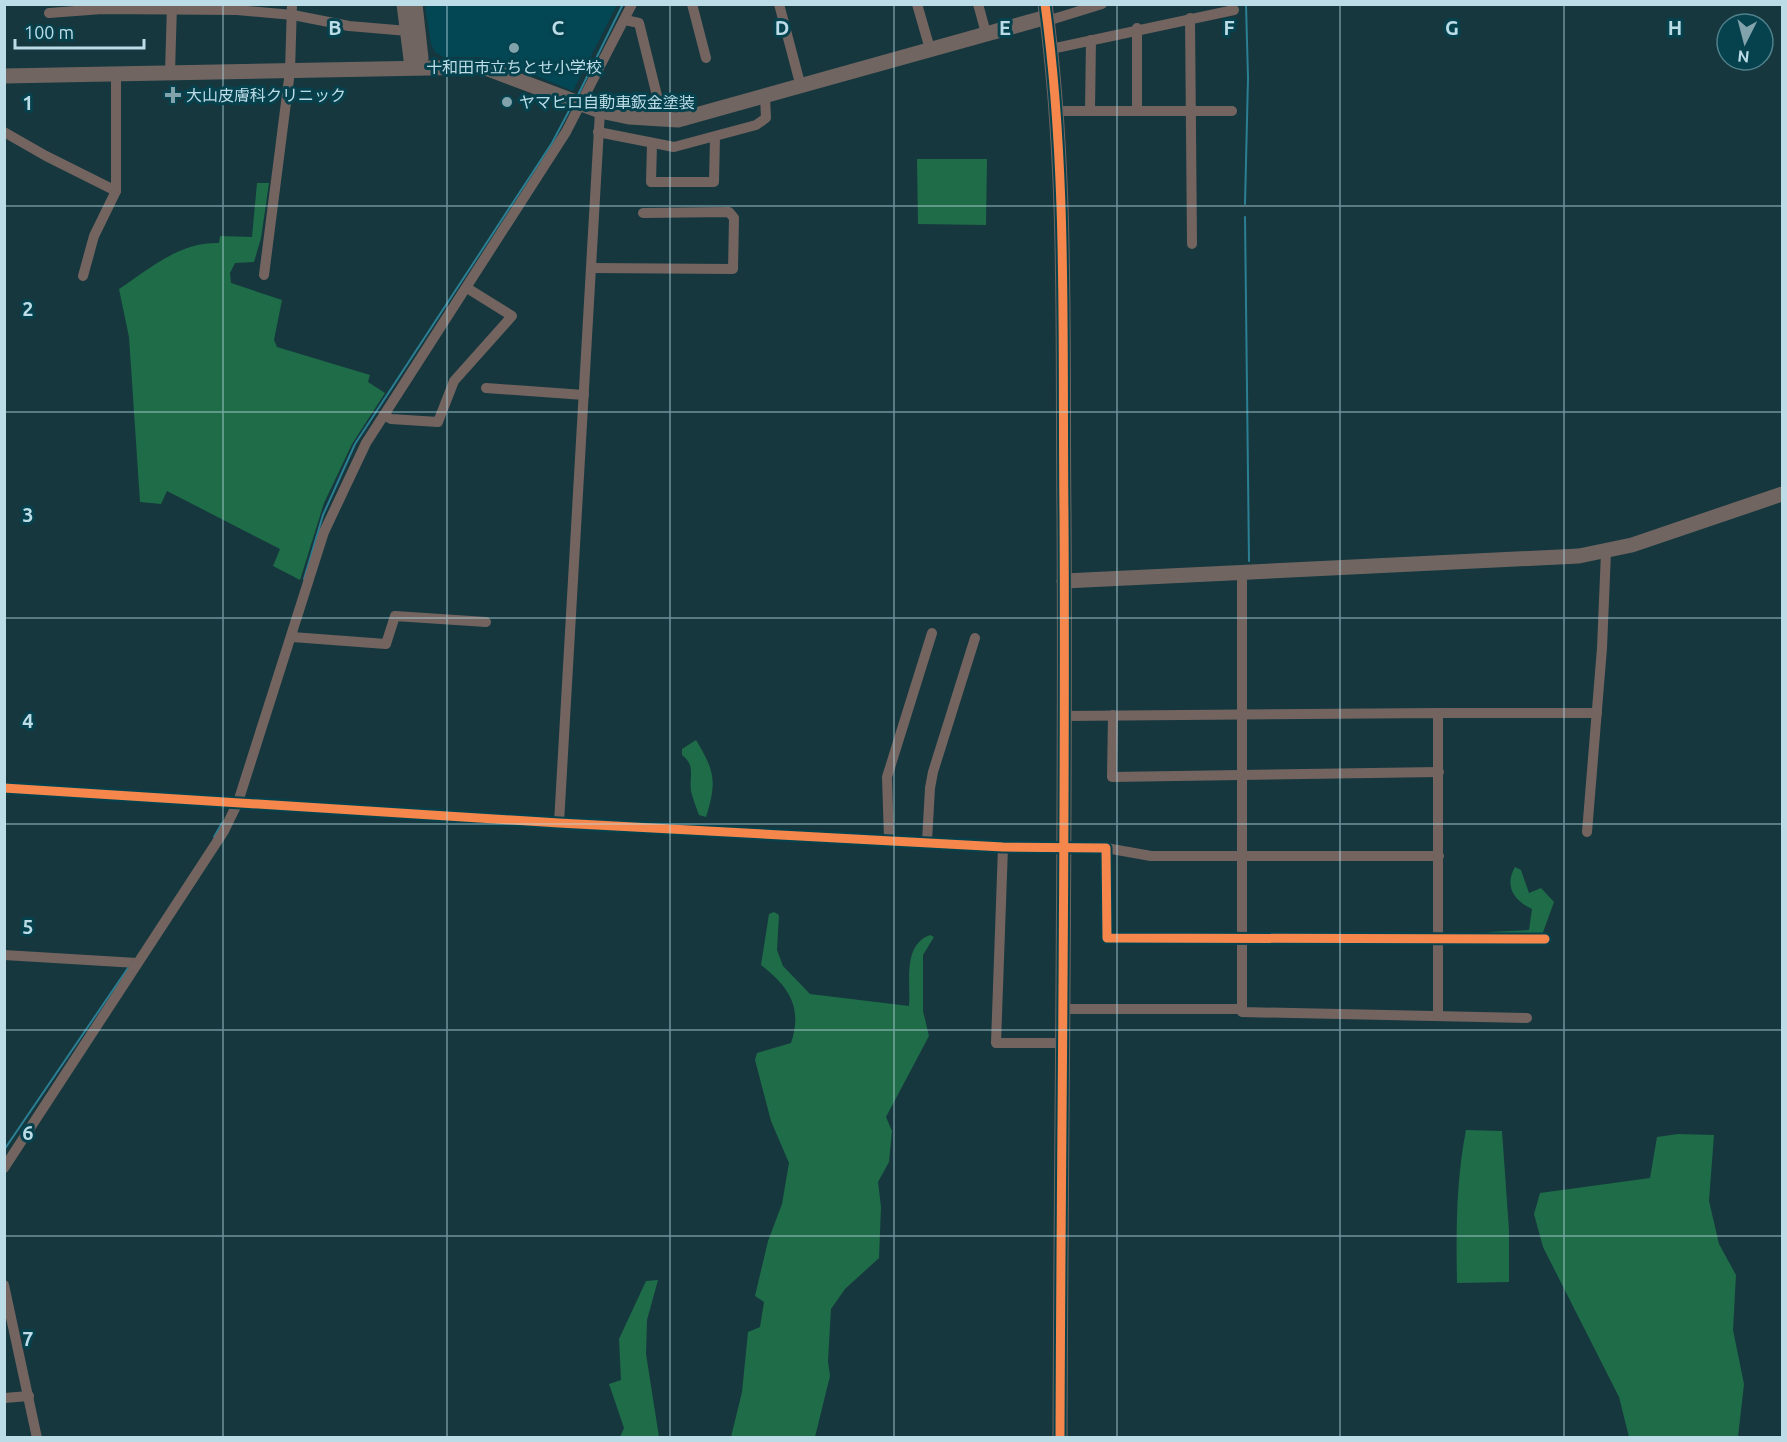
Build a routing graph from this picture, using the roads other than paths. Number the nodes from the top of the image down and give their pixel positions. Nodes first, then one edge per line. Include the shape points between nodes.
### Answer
1 (404, 4) edge
2 (415, 4) edge
3 (632, 4) edge
4 (692, 4) edge
5 (779, 4) edge
6 (917, 4) edge
7 (978, 4) edge
8 (1102, 4) edge
9 (102, 7) edge
10 (172, 7) edge
11 (292, 10) edge
12 (1234, 10) dead end
13 (49, 13) dead end
14 (1046, 14) edge
15 (1190, 18) junction
16 (625, 20) junction
17 (1137, 28) junction
18 (408, 32) junction
19 (986, 33) junction
20 (1091, 39) junction
21 (1051, 49) junction
22 (930, 50) junction
23 (706, 58) dead end
24 (418, 67) junction
25 (290, 71) junction
26 (170, 72) junction
27 (116, 74) junction
28 (4, 76) edge
29 (801, 87) junction
30 (765, 96) junction
31 (582, 105) junction
32 (600, 111) junction
33 (1058, 111) junction
34 (1090, 111) junction
35 (1137, 111) junction
36 (1190, 111) junction
37 (1232, 111) dead end
38 (663, 120) junction
39 (4, 132) edge
40 (598, 132) junction
41 (715, 137) junction
42 (652, 144) junction
43 (116, 191) junction
44 (643, 213) dead end
45 (1192, 244) dead end
46 (592, 268) junction
47 (264, 275) dead end
48 (83, 276) dead end
49 (467, 288) junction
50 (486, 388) dead end
51 (584, 394) junction
52 (384, 415) junction
53 (1782, 494) edge
54 (1606, 552) junction
55 (1242, 573) junction
56 (1064, 581) junction
57 (486, 622) dead end
58 (932, 633) dead end
59 (292, 637) junction
60 (975, 639) dead end
61 (1597, 713) junction
62 (1438, 714) junction
63 (1113, 715) junction
64 (1244, 715) junction
65 (1064, 716) junction
66 (1439, 772) junction
67 (1243, 774) junction
68 (4, 788) edge
69 (238, 802) junction
70 (559, 823) junction
71 (1587, 832) dead end
72 (889, 839) junction
73 (927, 841) junction
74 (1003, 847) junction
75 (1106, 848) junction
76 (1063, 849) junction
77 (1242, 856) junction
78 (1439, 856) junction
79 (1439, 936) junction
80 (1244, 938) junction
81 (1545, 939) dead end
82 (4, 955) edge
83 (137, 963) junction
84 (1062, 1009) junction
85 (1242, 1009) junction
86 (1438, 1016) junction
87 (1527, 1018) dead end
88 (1062, 1043) junction
89 (4, 1168) edge
90 (4, 1285) edge
91 (29, 1396) junction
92 (4, 1398) edge
93 (37, 1437) edge
94 (1060, 1437) edge

1 - 18 street
2 - 24 street
3 - 16 street
4 - 23 street
5 - 29 street
6 - 22 street
7 - 19 street
8 - 14 street
9 - 10 street
9 - 13 street
10 - 11 street
10 - 26 street
11 - 18 street via 349,26
11 - 25 street
12 - 15 street
14 - 19 street
14 - 21 street
15 - 17 street
15 - 36 street
16 - 31 street
16 - 38 street via 639,23
17 - 20 street
17 - 35 street
18 - 24 street
19 - 22 street
20 - 21 street
20 - 34 street
21 - 33 street
22 - 29 street
24 - 25 street
24 - 31 street via 483,67
25 - 26 street
25 - 47 street
26 - 27 street
27 - 28 street
27 - 43 street
29 - 30 street
30 - 38 street via 695,117
30 - 41 street via 766,118 756,125
31 - 32 street
31 - 49 street
32 - 38 street
32 - 40 street
33 - 34 street
33 - 56 street
34 - 35 street
35 - 36 street
36 - 37 street
36 - 45 street
39 - 43 street
40 - 42 street
40 - 46 street
41 - 42 street via 674,147
41 - 42 street via 714,182 651,182
43 - 48 street via 94,236
44 - 46 street via 729,212 734,218 733,269
46 - 51 street
49 - 52 street
49 - 52 street via 512,316 454,381 438,423
50 - 51 street
51 - 70 street
52 - 59 street via 335,506
53 - 54 street
54 - 55 street
54 - 61 street
55 - 56 street
55 - 64 street
56 - 65 street
57 - 59 street via 395,616 386,644
58 - 72 street via 887,777
59 - 69 street
60 - 73 street via 931,780
61 - 62 street
61 - 71 street
62 - 64 street
62 - 66 street
63 - 64 street
63 - 65 street
63 - 67 street via 1112,777
64 - 67 street
65 - 76 street
66 - 67 street
66 - 78 street
67 - 77 street
68 - 69 street
69 - 70 street
69 - 83 street via 224,831
70 - 72 street
72 - 73 street
73 - 74 street
74 - 76 street
74 - 88 street via 996,1043
75 - 76 street
75 - 77 street via 1151,856
75 - 80 street via 1107,938
76 - 84 street
77 - 78 street
77 - 80 street
78 - 79 street
79 - 80 street
79 - 81 street
79 - 86 street
80 - 85 street
82 - 83 street
83 - 89 street
84 - 85 street
84 - 88 street
85 - 86 street
86 - 87 street
88 - 94 street
90 - 91 street
91 - 92 street
91 - 93 street

